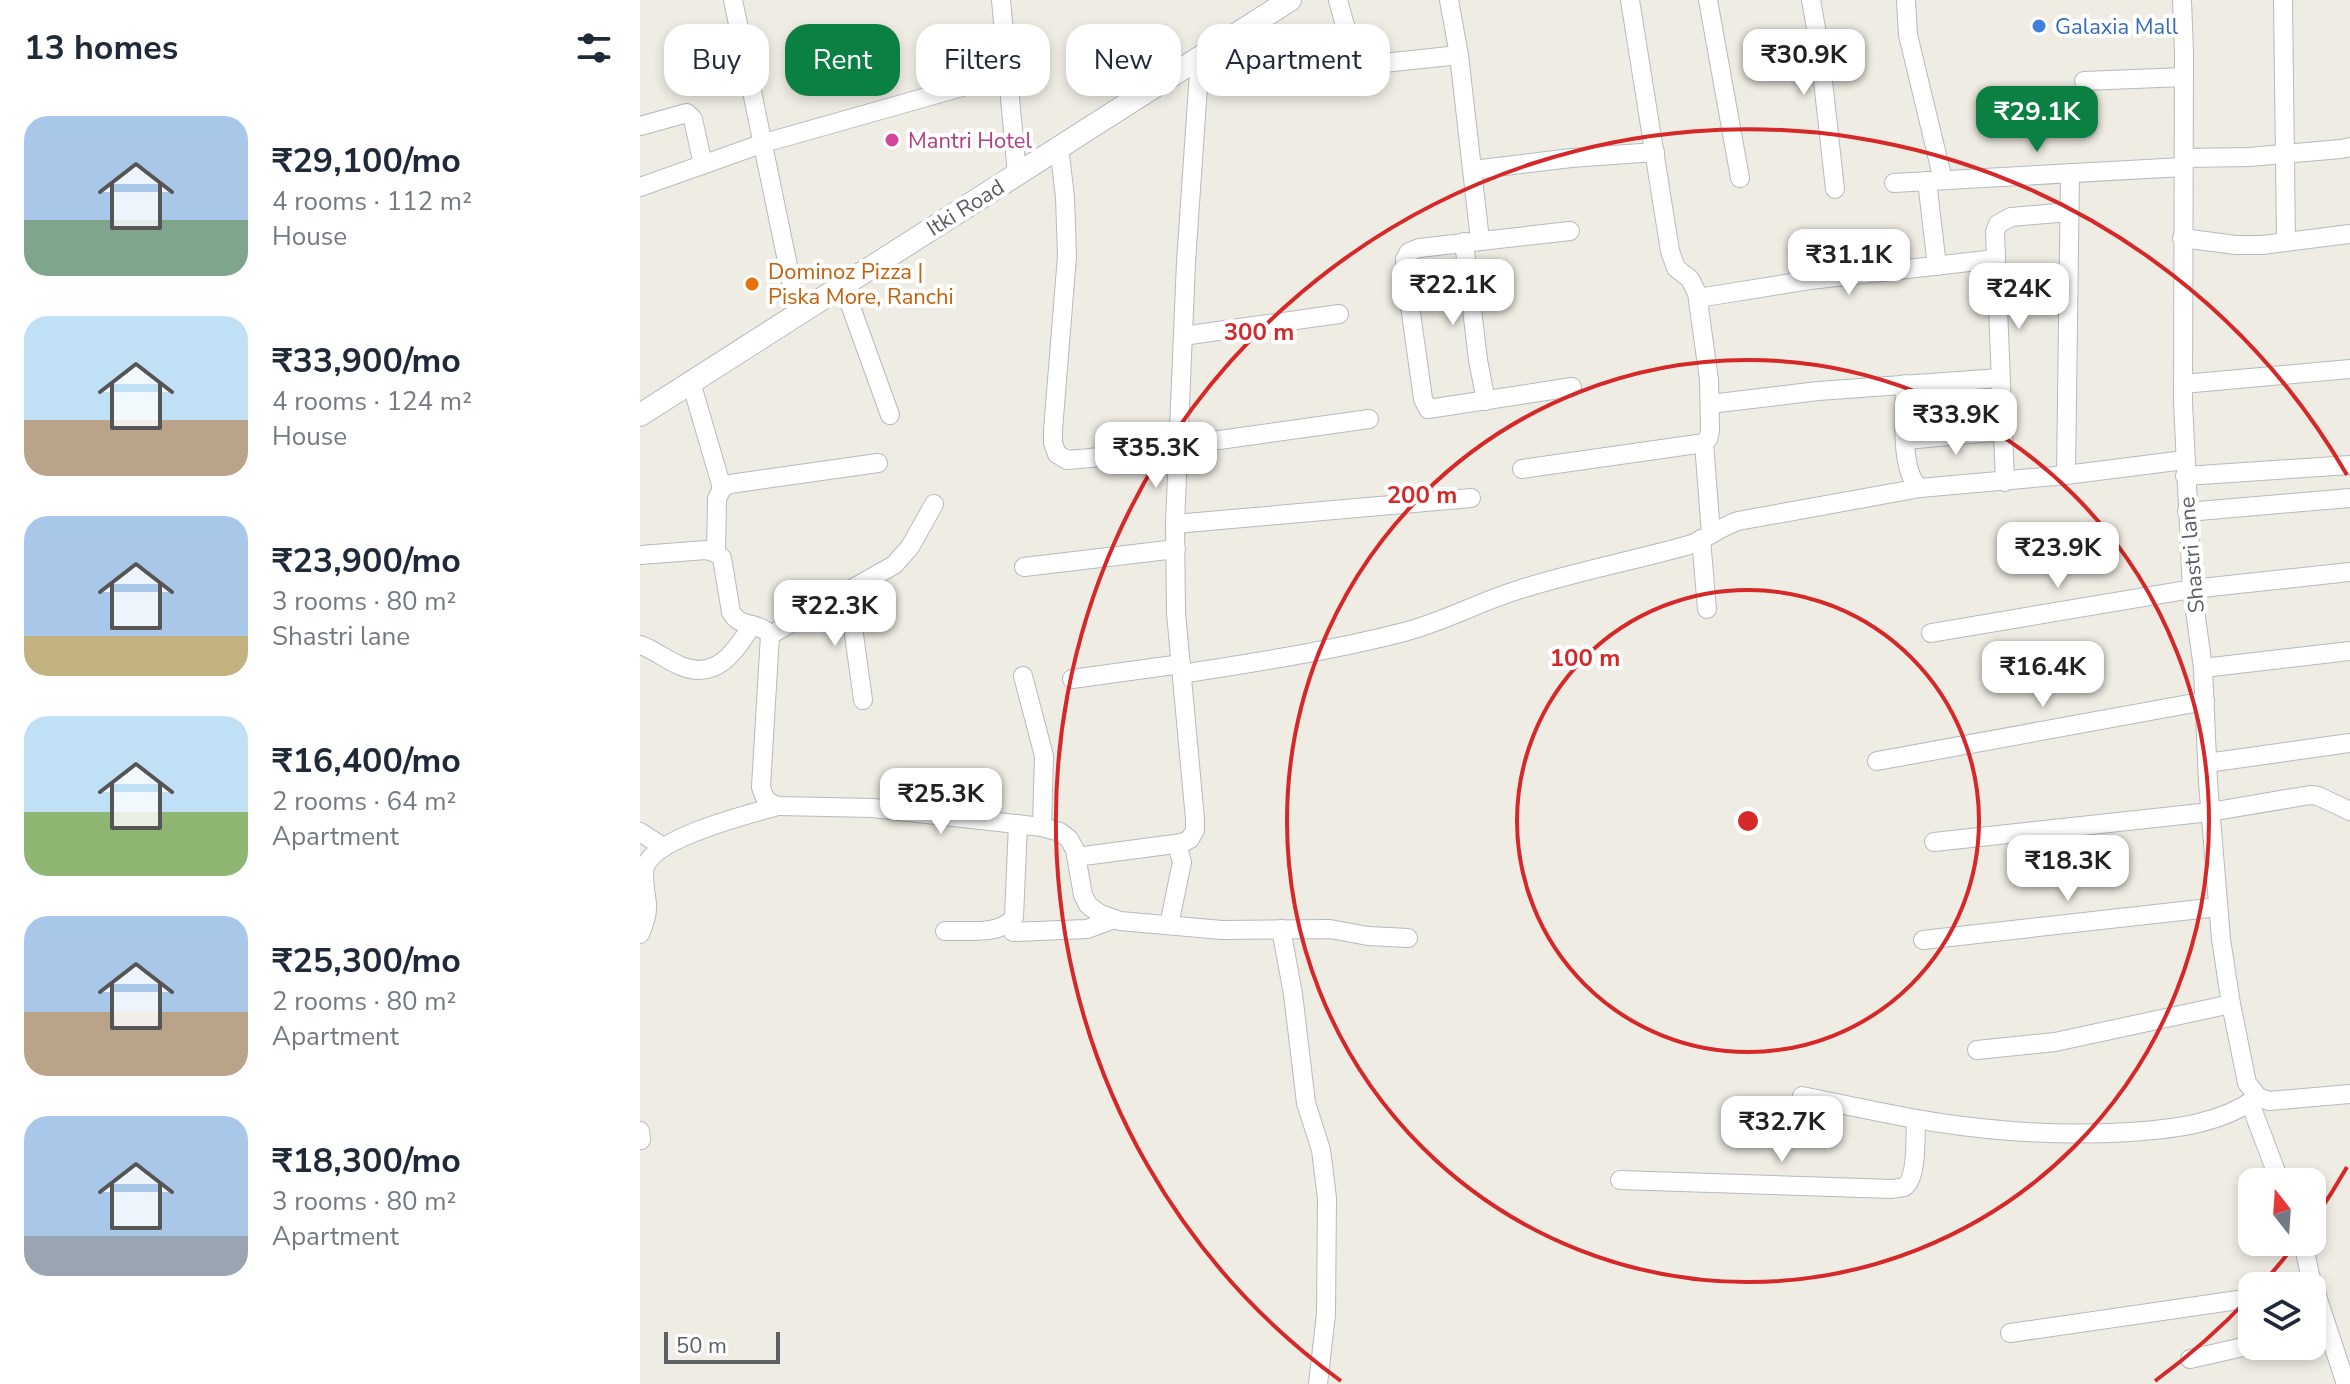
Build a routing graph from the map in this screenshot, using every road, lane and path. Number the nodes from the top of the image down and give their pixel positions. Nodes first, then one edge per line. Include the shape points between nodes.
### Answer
1 (733, 0) edge
2 (1001, 0) edge
3 (1290, 0) edge
4 (1338, 0) edge
5 (1449, 0) edge
6 (1630, 0) edge
7 (1708, 0) edge
8 (1811, 0) edge
9 (1906, 0) edge
10 (2182, 0) edge
11 (2283, 0) edge
12 (1003, 24) edge
13 (1252, 24) edge
14 (1459, 55) junction
15 (1197, 59) edge
16 (2184, 77) junction
17 (2084, 81) dead end
18 (930, 96) edge
19 (1010, 96) edge
20 (1197, 96) edge
21 (640, 126) edge
22 (764, 143) junction
23 (1059, 147) junction
24 (2350, 147) edge
25 (1655, 152) junction
26 (2284, 154) junction
27 (2184, 163) junction
28 (703, 165) junction
29 (1473, 170) junction
30 (2070, 173) junction
31 (1017, 174) junction
32 (1740, 178) dead end
33 (1935, 180) junction
34 (1894, 183) dead end
35 (640, 187) edge
36 (1835, 189) dead end
37 (2069, 212) junction
38 (1570, 231) dead end
39 (2350, 234) edge
40 (2182, 238) junction
41 (1472, 241) junction
42 (2286, 242) junction
43 (1995, 259) junction
44 (1937, 266) junction
45 (843, 285) junction
46 (1698, 298) junction
47 (798, 314) junction
48 (1339, 314) dead end
49 (1183, 336) junction
50 (2350, 369) edge
51 (2000, 378) junction
52 (691, 382) junction
53 (1905, 384) junction
54 (2183, 384) junction
55 (1572, 387) dead end
56 (1486, 401) junction
57 (1710, 404) junction
58 (640, 415) edge
59 (890, 415) dead end
60 (1369, 419) dead end
61 (2003, 431) junction
62 (1906, 440) junction
63 (1704, 443) junction
64 (1179, 445) junction
65 (878, 463) dead end
66 (2350, 465) edge
67 (2185, 468) junction
68 (1522, 469) dead end
69 (2066, 475) junction
70 (2005, 482) junction
71 (722, 488) junction
72 (1920, 488) junction
73 (1471, 498) dead end
74 (2350, 498) edge
75 (934, 504) dead end
76 (2187, 512) junction
77 (1175, 524) junction
78 (1706, 537) junction
79 (1176, 549) junction
80 (716, 553) junction
81 (640, 555) edge
82 (1024, 567) dead end
83 (2350, 572) edge
84 (2192, 589) junction
85 (848, 591) junction
86 (1707, 609) dead end
87 (752, 625) junction
88 (1931, 633) dead end
89 (770, 635) junction
90 (640, 645) edge
91 (2350, 651) edge
92 (2203, 668) junction
93 (1181, 669) junction
94 (1023, 676) dead end
95 (1072, 679) dead end
96 (863, 700) dead end
97 (2205, 701) junction
98 (2350, 743) edge
99 (1877, 761) dead end
100 (2207, 763) junction
101 (778, 806) junction
102 (2350, 811) edge
103 (2210, 812) junction
104 (1018, 824) junction
105 (1042, 827) junction
106 (640, 832) edge
107 (1934, 842) dead end
108 (1182, 843) junction
109 (663, 847) junction
110 (1076, 857) junction
111 (2218, 907) junction
112 (1114, 919) junction
113 (1169, 925) junction
114 (642, 927) edge
115 (1281, 929) junction
116 (945, 931) dead end
117 (1013, 932) dead end
118 (1408, 938) dead end
119 (1923, 940) dead end
120 (2231, 1004) junction
121 (1977, 1050) dead end
122 (2350, 1094) edge
123 (1802, 1096) dead end
124 (2257, 1100) junction
125 (1916, 1119) junction
126 (2276, 1168) edge
127 (1620, 1180) dead end
128 (2238, 1300) edge
129 (2010, 1333) dead end
130 (2326, 1340) edge
131 (2238, 1348) edge
132 (2190, 1359) dead end
133 (2345, 1371) edge
134 (1318, 1384) edge

1 - 22 street
2 - 12 street
3 - 13 street, Itki Road
4 - 14 street via 1353,54 1365,65
5 - 14 street
6 - 25 street
7 - 32 street
8 - 36 street
9 - 33 street
10 - 16 street, Shastri lane
11 - 26 street
14 - 29 street
15 - 23 street, Itki Road
16 - 17 street
16 - 27 street, Shastri lane
18 - 22 street
19 - 31 street
20 - 49 street
21 - 28 street via 687,113
22 - 28 street
22 - 47 street
23 - 31 street, Itki Road
23 - 64 street via 1067,256 1053,430 1057,454 1067,460
24 - 26 street
25 - 29 street
25 - 46 street via 1673,263 1694,285
26 - 27 street
26 - 42 street
27 - 30 street
27 - 40 street, Shastri lane
28 - 35 street
29 - 41 street
30 - 33 street
30 - 37 street
31 - 45 street, Itki Road
33 - 34 street
33 - 44 street
37 - 43 street via 2004,219 1995,232
37 - 69 street
38 - 41 street
39 - 42 street
40 - 42 street via 2236,245
40 - 54 street, Shastri lane
41 - 56 street via 1478,360
41 - 56 street via 1419,248 1405,259 1428,409
43 - 44 street
43 - 51 street
44 - 46 street
45 - 47 street, Itki Road
45 - 59 street
46 - 57 street
47 - 52 street, Itki Road
48 - 49 street
49 - 64 street
50 - 54 street
51 - 53 street
51 - 61 street
52 - 58 street, Itki Road
52 - 71 street
53 - 57 street
53 - 62 street
54 - 67 street, Shastri lane
55 - 56 street
57 - 63 street via 1710,431
60 - 64 street
61 - 62 street
61 - 70 street
62 - 72 street via 1910,475
63 - 68 street
63 - 78 street
64 - 77 street
65 - 71 street
66 - 67 street
67 - 69 street
67 - 76 street, Shastri lane
69 - 70 street
70 - 72 street
71 - 80 street
72 - 78 street via 1738,521
73 - 77 street
74 - 76 street
75 - 85 street via 901,560
76 - 84 street, Shastri lane
77 - 79 street
78 - 86 street
78 - 93 street via 1516,590 1403,632 1290,657
79 - 82 street
79 - 93 street
80 - 81 street
80 - 87 street via 722,558 731,612 741,623
83 - 84 street
84 - 88 street
84 - 92 street, Shastri lane
85 - 89 street
85 - 96 street
87 - 89 street
87 - 90 street via 738,649 714,668 680,666
89 - 101 street via 761,787 769,804
91 - 92 street
92 - 97 street, Shastri lane
93 - 95 street
93 - 108 street via 1195,819 1195,830
94 - 105 street via 1044,756
97 - 99 street
97 - 100 street, Shastri lane
98 - 100 street
100 - 103 street, Shastri lane
101 - 104 street via 873,808
101 - 109 street
102 - 103 street via 2310,795
103 - 107 street
103 - 111 street, Shastri lane
104 - 105 street
104 - 116 street via 1014,917 1009,925
105 - 110 street via 1069,839
106 - 109 street
108 - 110 street
108 - 113 street
109 - 114 street via 645,868 648,908
110 - 112 street via 1088,905
111 - 119 street
111 - 120 street, Shastri lane
112 - 113 street
112 - 117 street via 1087,929
113 - 115 street
115 - 118 street
115 - 134 street via 1306,1103 1321,1150 1327,1198 1327,1291
120 - 121 street via 2055,1042
120 - 124 street, Shastri lane via 2247,1083
122 - 124 street
123 - 125 street
124 - 125 street via 2186,1127 2099,1134
124 - 126 street, Shastri lane
125 - 127 street via 1914,1170 1904,1187
128 - 129 street
130 - 133 street
131 - 132 street

